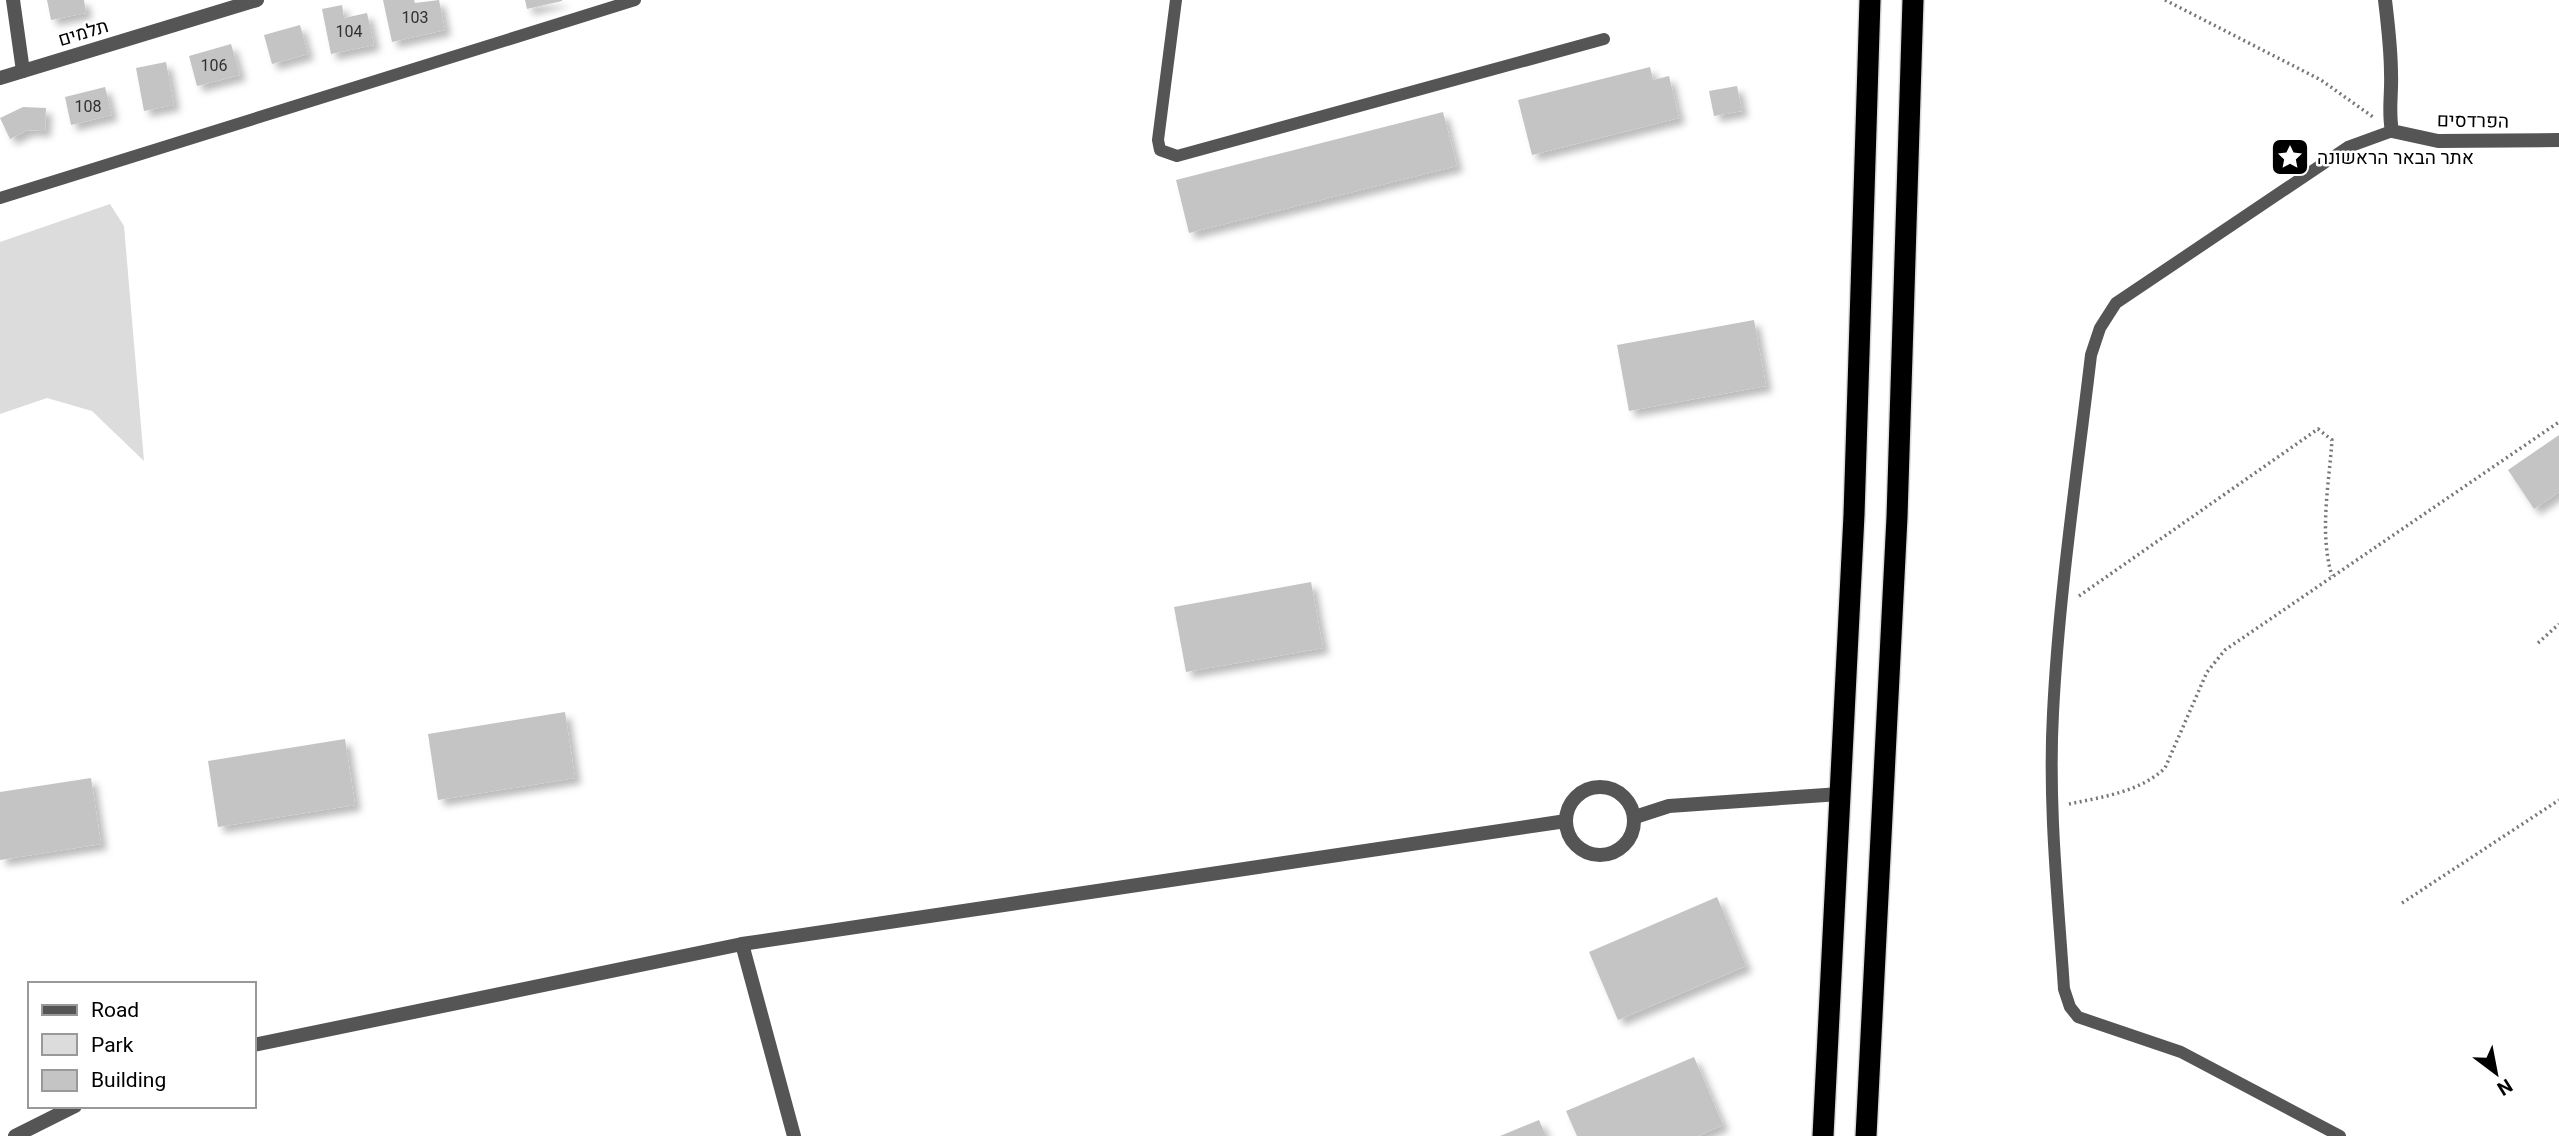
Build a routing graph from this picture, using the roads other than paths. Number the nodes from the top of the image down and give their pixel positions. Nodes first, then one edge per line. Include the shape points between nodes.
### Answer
1 (13, 0) edge
2 (257, 0) edge
3 (635, 0) edge
4 (1176, 0) edge
5 (1870, 0) edge
6 (1913, 0) edge
7 (2385, 0) edge
8 (602, 5) edge
9 (1604, 39) dead end
10 (23, 71) junction
11 (0, 78) edge
12 (2392, 131) junction
13 (2559, 140) edge
14 (0, 198) edge
15 (1840, 794) junction
16 (1635, 817) junction
17 (1566, 821) junction
18 (742, 944) junction
19 (256, 1045) edge
20 (71, 1108) edge
21 (15, 1136) edge
22 (794, 1136) edge
23 (1823, 1136) edge
24 (1866, 1136) edge
25 (2340, 1136) edge

1 - 10 street
2 - 10 street, תלמים
3 - 8 lane
4 - 9 lane via 1158,140 1160,150 1177,156
5 - 15 highway
6 - 24 highway via 1896,530
7 - 12 street
8 - 14 lane
10 - 11 street, תלמים
12 - 13 street, הפרדסים via 2438,141
12 - 25 lane via 2348,147 2116,303 2100,328 2091,355 2053,715 2052,808 2064,989 2070,1007 2078,1017 2181,1052
15 - 16 street via 1669,806
15 - 23 highway
16 - 17 street via 1625,797 1604,787 1582,792 1573,800
16 - 17 street via 1623,847 1602,856 1581,850 1567,832
17 - 18 street
18 - 19 street
18 - 22 street
20 - 21 street

